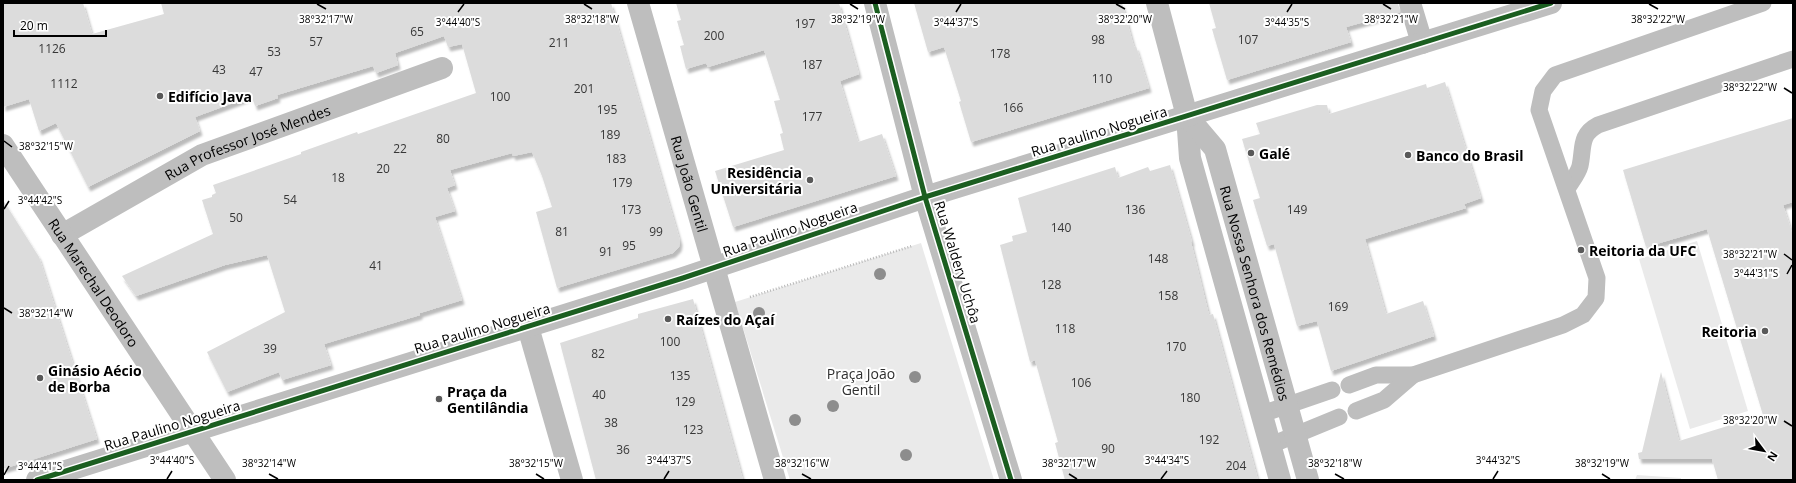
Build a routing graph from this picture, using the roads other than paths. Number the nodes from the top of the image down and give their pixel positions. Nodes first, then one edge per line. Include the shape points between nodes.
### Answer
1 (638, 3) edge
2 (875, 3) edge
3 (1157, 3) edge
4 (1410, 3) edge
5 (1551, 3) edge
6 (1763, 3) edge
7 (1422, 43) junction
8 (1793, 59) edge
9 (442, 68) dead end
10 (1187, 116) junction
11 (3, 145) edge
12 (1567, 189) junction
13 (925, 198) junction
14 (62, 235) junction
15 (714, 267) junction
16 (528, 327) junction
17 (1413, 376) junction
18 (1348, 384) dead end
19 (1332, 390) dead end
20 (1287, 406) junction
21 (1356, 411) dead end
22 (1262, 414) junction
23 (1339, 417) dead end
24 (193, 431) junction
25 (1295, 435) junction
26 (1271, 445) junction
27 (37, 480) edge
28 (225, 480) edge
29 (572, 480) edge
30 (775, 480) edge
31 (1011, 480) edge
32 (1280, 480) edge
33 (1308, 480) edge

1 - 15 street, Rua João Gentil
2 - 13 street, Rua Waldery Uchôa
3 - 10 street, Rua Nossa Senhora dos Remédios
4 - 7 street
5 - 7 street, Rua Paulino Nogueira
6 - 12 lane via 1555,75 1543,91 1538,110
7 - 10 street, Rua Paulino Nogueira
8 - 12 lane via 1598,124 1590,129 1584,138 1579,168
9 - 14 street, Rua Professor José Mendes via 202,155
10 - 13 street, Rua Paulino Nogueira
10 - 20 street, Rua Nossa Senhora dos Remédios via 1215,149
10 - 22 street, Rua Nossa Senhora dos Remédios via 1190,158
11 - 14 street, Rua Marechal Deodoro
12 - 17 lane via 1597,278 1596,298 1583,315 1563,325
13 - 15 street, Rua Paulino Nogueira
13 - 31 street, Rua Waldery Uchôa
14 - 24 street, Rua Marechal Deodoro
15 - 16 street, Rua Paulino Nogueira
15 - 30 street, Rua João Gentil
16 - 24 street, Rua Paulino Nogueira
16 - 29 street
17 - 18 lane via 1376,375
17 - 21 lane via 1384,400
19 - 20 lane
20 - 22 lane
20 - 25 street, Rua Nossa Senhora dos Remédios
22 - 26 street, Rua Nossa Senhora dos Remédios
23 - 25 lane
24 - 27 street, Rua Paulino Nogueira
24 - 28 street, Rua Marechal Deodoro
25 - 26 lane
25 - 33 street, Rua Nossa Senhora dos Remédios
26 - 32 street, Rua Nossa Senhora dos Remédios

